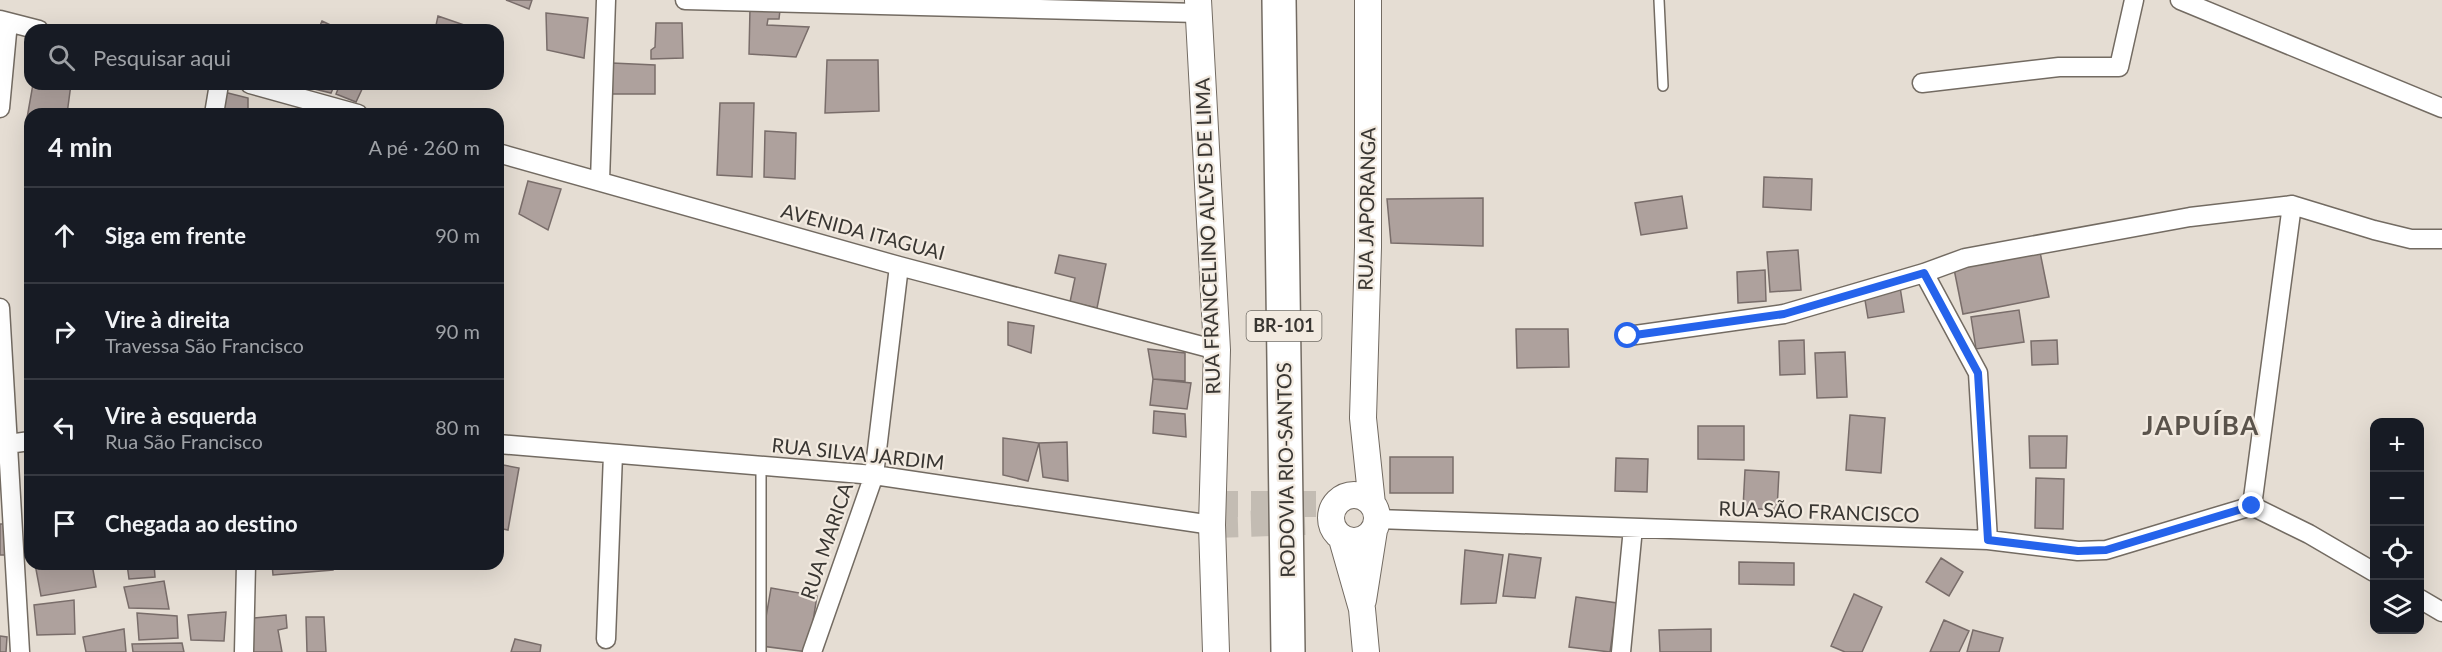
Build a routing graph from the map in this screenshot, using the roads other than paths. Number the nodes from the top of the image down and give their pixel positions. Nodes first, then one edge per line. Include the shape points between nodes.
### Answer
1 (606, 0) edge
2 (685, 0) edge
3 (1279, 0) edge
4 (1368, 0) edge
5 (1659, 0) edge
6 (2134, 0) edge
7 (2180, 0) edge
8 (1198, 7) edge
9 (4, 21) edge
10 (24, 26) edge
11 (1922, 83) dead end
12 (1663, 86) dead end
13 (218, 90) edge
14 (272, 90) edge
15 (0, 108) edge
16 (215, 108) edge
17 (336, 108) edge
18 (2442, 108) edge
19 (504, 155) edge
20 (600, 181) junction
21 (2292, 205) junction
22 (2442, 239) edge
23 (899, 266) junction
24 (1924, 273) junction
25 (0, 308) edge
26 (1628, 336) dead end
27 (1217, 350) junction
28 (1363, 418) junction
29 (24, 442) edge
30 (5, 445) edge
31 (504, 445) edge
32 (613, 454) junction
33 (761, 466) junction
34 (874, 475) junction
35 (1347, 496) junction
36 (2252, 506) junction
37 (1374, 518) junction
38 (1212, 525) junction
39 (1633, 528) junction
40 (1342, 539) junction
41 (1988, 540) junction
42 (246, 570) edge
43 (2370, 570) edge
44 (2424, 601) edge
45 (1362, 609) junction
46 (2442, 612) edge
47 (606, 639) dead end
48 (20, 652) edge
49 (244, 652) edge
50 (761, 652) edge
51 (812, 652) edge
52 (1216, 652) edge
53 (1288, 652) edge
54 (1366, 652) edge
55 (1621, 652) edge

1 - 20 street
2 - 8 street
3 - 53 highway, RODOVIA RIO-SANTOS / BR-101
4 - 28 main road, RUA JAPORANGA
5 - 12 lane
6 - 11 street via 2119,67 2059,67
7 - 18 street
8 - 27 main road, RUA FRANCELINO ALVES DE LIMA
9 - 10 street
9 - 15 street
13 - 16 street
14 - 17 street
19 - 20 street, AVENIDA ITAGUAI
20 - 23 street, AVENIDA ITAGUAI
21 - 22 street via 2402,237
21 - 24 street via 2190,217 1965,258
21 - 36 street
23 - 27 street, AVENIDA ITAGUAI
23 - 34 street, RUA MARICA
24 - 26 street via 1784,314
24 - 41 street via 1978,373
25 - 30 street
27 - 38 main road, RUA FRANCELINO ALVES DE LIMA
28 - 35 main road, RUA JAPORANGA
28 - 37 main road, RUA JAPORANGA
29 - 30 street
30 - 48 street
31 - 32 street, RUA SILVA JARDIM
32 - 33 street, RUA SILVA JARDIM
32 - 47 street
33 - 34 street, RUA SILVA JARDIM
33 - 50 lane
34 - 38 street, RUA SILVA JARDIM
34 - 51 street, RUA MARICA
35 - 37 main road via 1360,496
35 - 40 main road via 1335,504 1330,515 1332,528
36 - 41 street, RUA SÃO FRANCISCO via 2106,550 2078,551
36 - 43 street
37 - 39 street, RUA SÃO FRANCISCO
37 - 40 main road via 1363,539
37 - 45 main road, RUA JAPORANGA
38 - 52 main road, RUA FRANCELINO ALVES DE LIMA
39 - 41 street, RUA SÃO FRANCISCO
39 - 55 street
40 - 45 main road, RUA JAPORANGA
42 - 49 street
44 - 46 street
45 - 54 main road, RUA JAPORANGA

